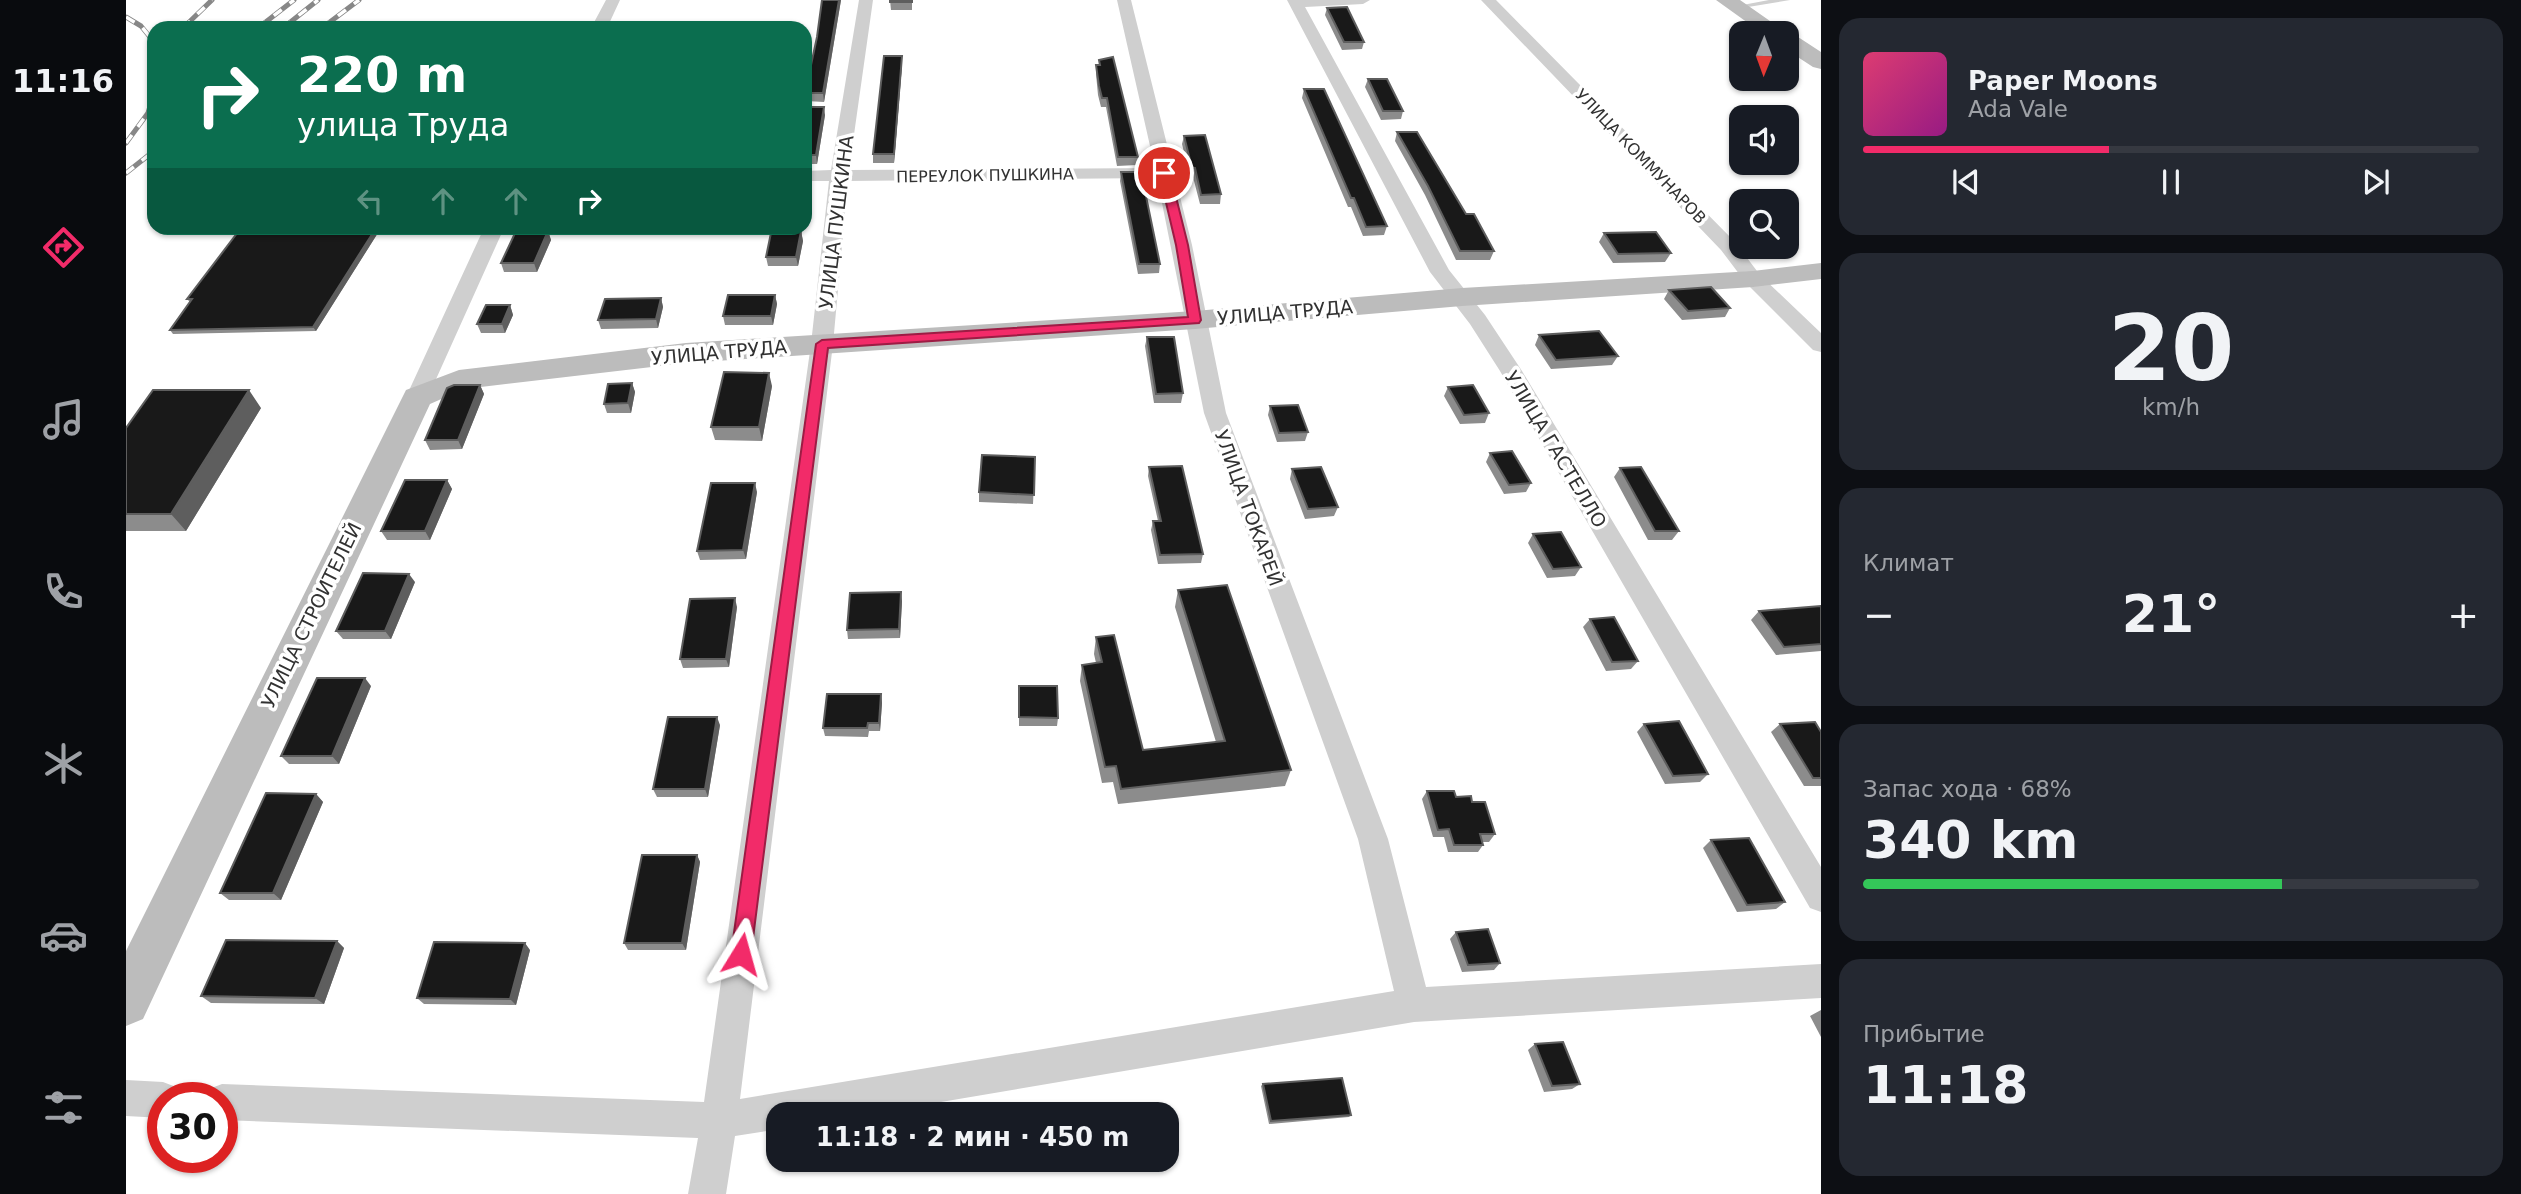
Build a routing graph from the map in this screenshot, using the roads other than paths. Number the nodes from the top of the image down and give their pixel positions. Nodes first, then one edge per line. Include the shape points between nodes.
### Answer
1 (613, 0) edge
2 (866, 0) edge
3 (1124, 0) edge
4 (1363, 0) edge
5 (1488, 0) edge
6 (1786, 0) edge
7 (1295, 1) edge
8 (1731, 3) edge
9 (602, 21) edge
10 (1758, 21) edge
11 (1799, 48) edge
12 (1821, 62) edge
13 (1164, 173) junction
14 (812, 176) edge
15 (839, 177) junction
16 (491, 235) edge
17 (1821, 271) edge
18 (1753, 279) junction
19 (1462, 297) junction
20 (1195, 320) junction
21 (822, 344) junction
22 (1821, 345) edge
23 (416, 397) junction
24 (1821, 897) edge
25 (1821, 981) edge
26 (126, 1002) edge
27 (1414, 1005) junction
28 (126, 1098) edge
29 (147, 1099) edge
30 (238, 1103) edge
31 (719, 1121) junction
32 (707, 1194) edge

1 - 9 street
2 - 15 street, УЛИЦА ПУШКИНА
3 - 13 street, УЛИЦА ТОКАРЕЙ
4 - 7 street
5 - 18 street, УЛИЦА КОММУНАРОВ via 1728,246
6 - 8 lane
7 - 19 street, УЛИЦА ГАСТЕЛЛО via 1440,272
8 - 10 street
11 - 12 street
13 - 15 street, ПЕРЕУЛОК ПУШКИНА
13 - 20 street, УЛИЦА ТОКАРЕЙ
14 - 15 street, ПЕРЕУЛОК ПУШКИНА
15 - 21 street, УЛИЦА ПУШКИНА
16 - 23 street, УЛИЦА СТРОИТЕЛЕЙ
17 - 18 street, УЛИЦА ТРУДА
18 - 19 street, УЛИЦА ТРУДА
18 - 22 street, УЛИЦА КОММУНАРОВ
19 - 20 street, УЛИЦА ТРУДА
19 - 24 street, УЛИЦА ГАСТЕЛЛО via 1626,563
20 - 21 street, УЛИЦА ТРУДА
20 - 27 street, УЛИЦА ТОКАРЕЙ via 1215,412 1373,839
21 - 23 street, УЛИЦА ТРУДА via 686,353 473,378
21 - 31 street, УЛИЦА ПУШКИНА
23 - 26 street, УЛИЦА СТРОИТЕЛЕЙ
25 - 27 street
27 - 31 street
28 - 29 street
30 - 31 street
31 - 32 street, УЛИЦА ПУШКИНА

